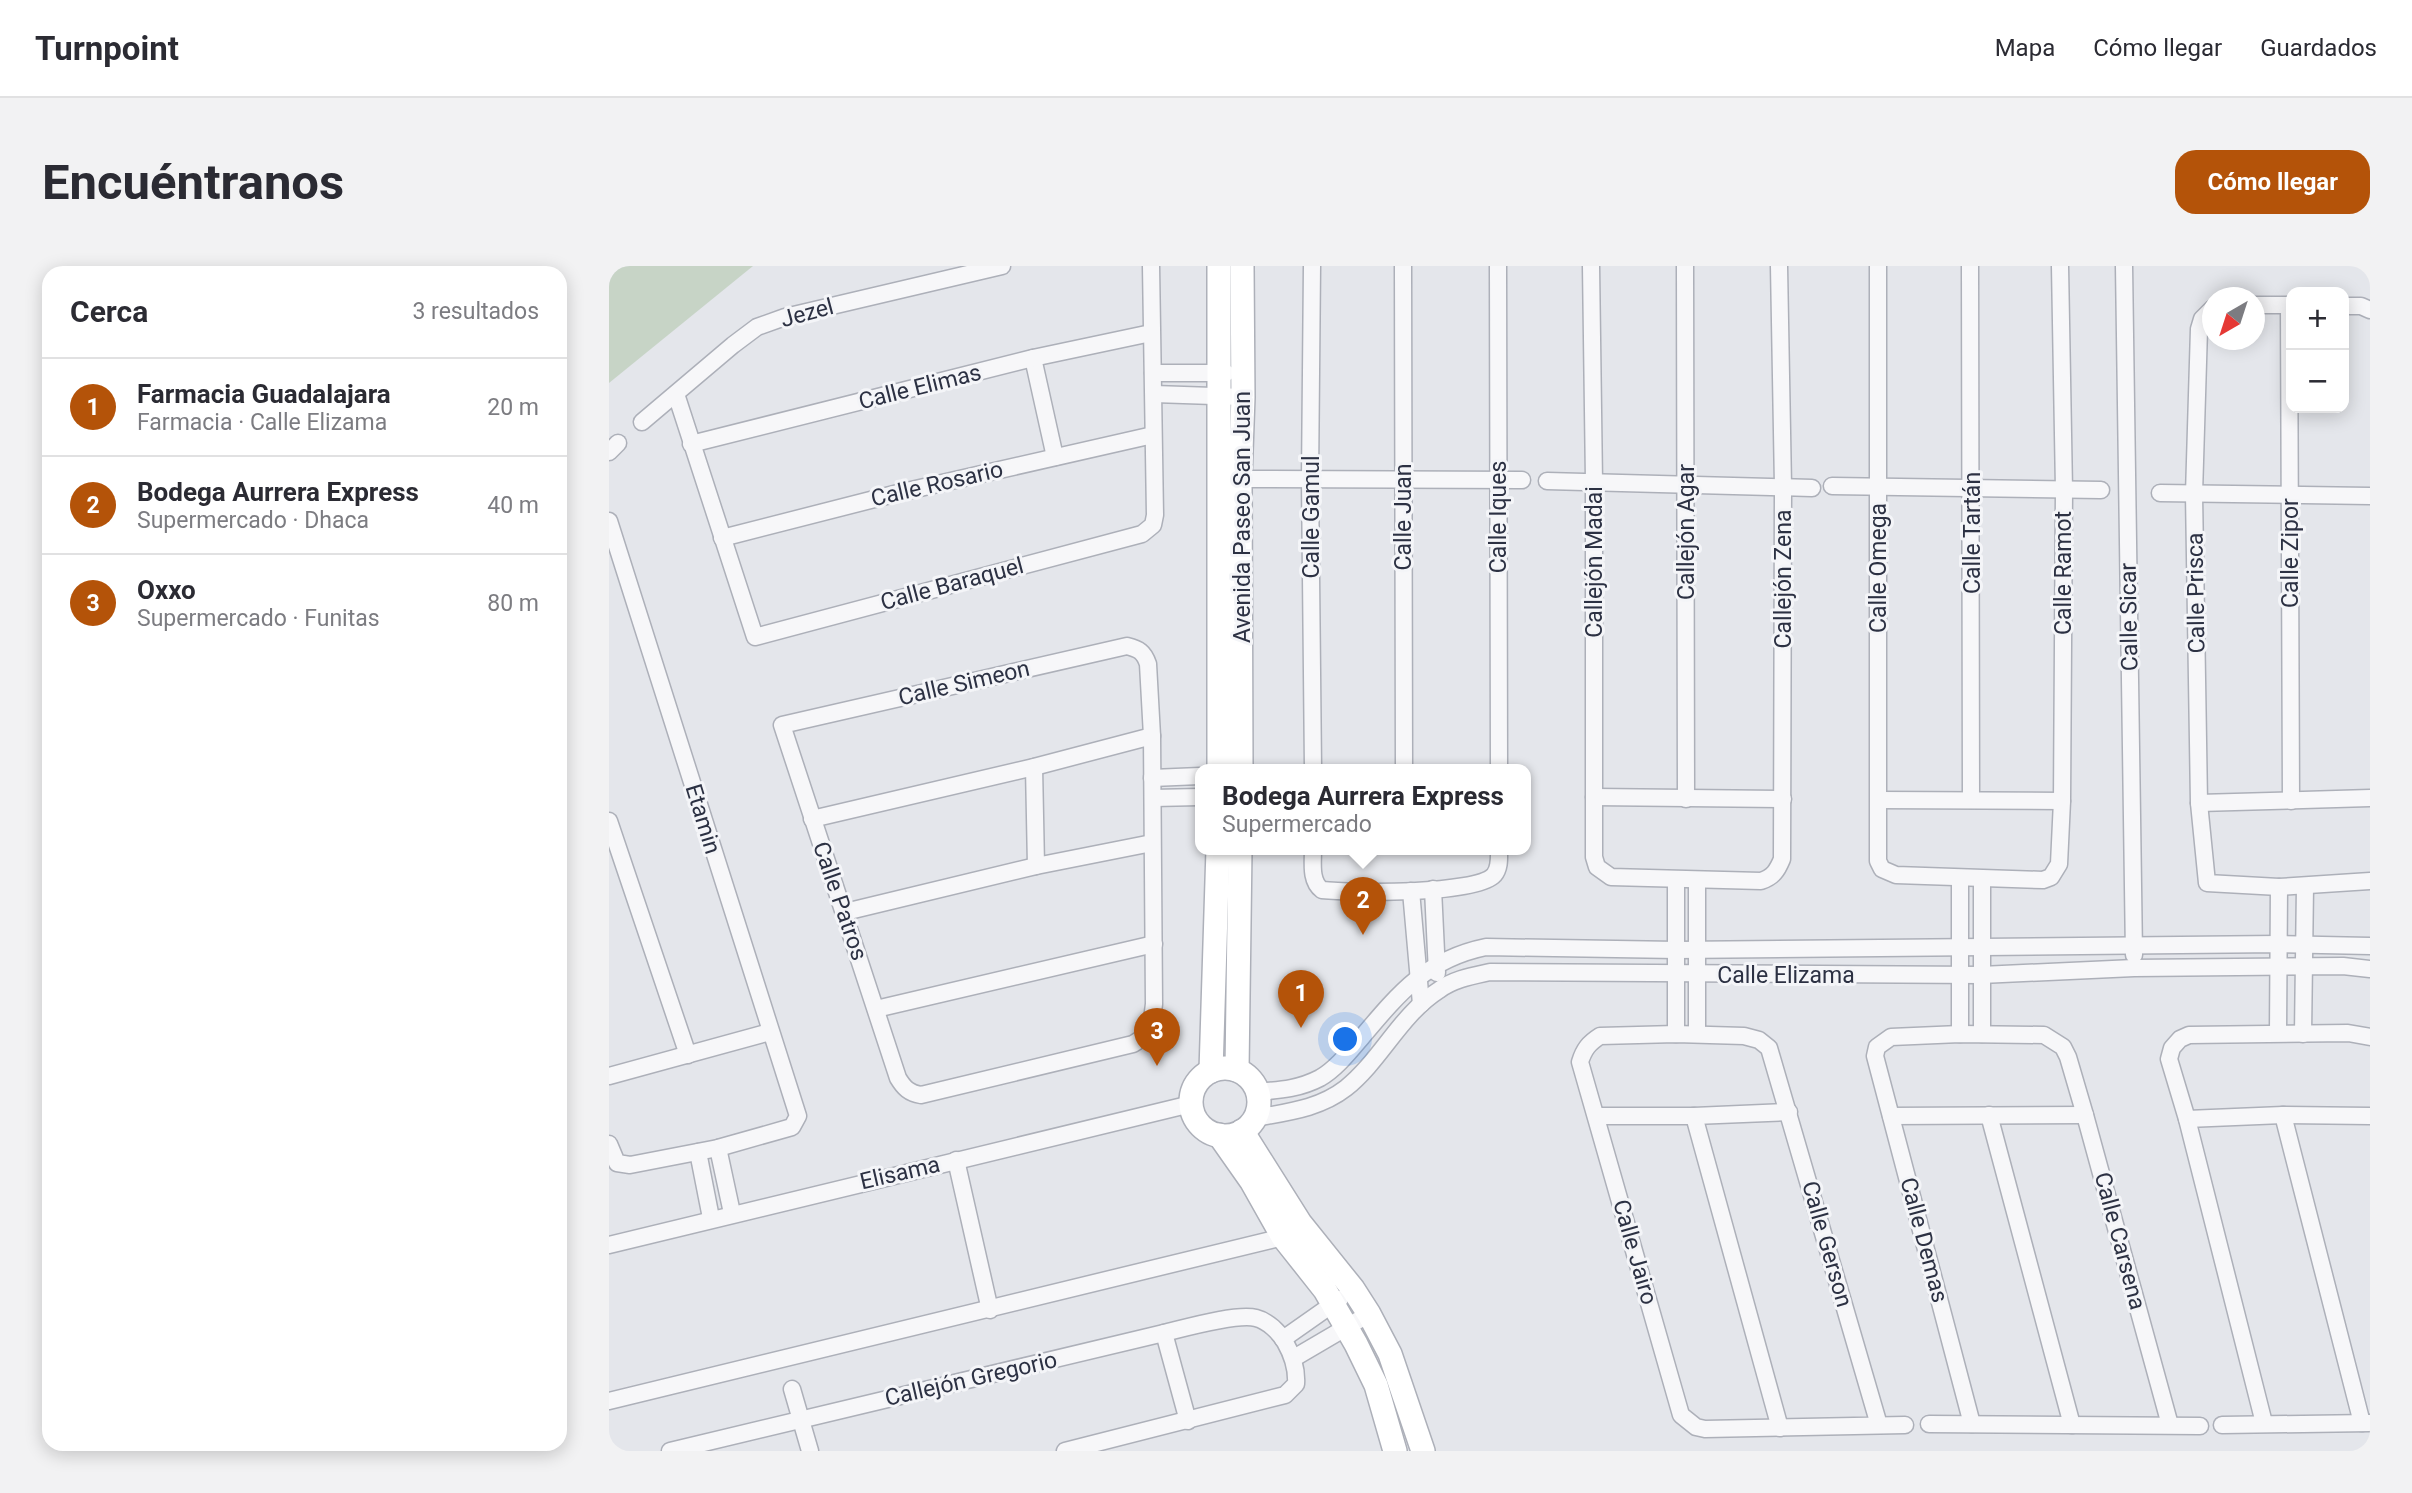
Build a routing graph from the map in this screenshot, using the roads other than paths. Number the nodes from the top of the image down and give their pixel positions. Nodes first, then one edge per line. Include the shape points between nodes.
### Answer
1 (1002, 266) edge
2 (1150, 266) edge
3 (1219, 266) edge
4 (1242, 266) edge
5 (1312, 266) edge
6 (1403, 266) edge
7 (1498, 266) edge
8 (1591, 266) edge
9 (1685, 266) edge
10 (1779, 266) edge
11 (1878, 266) edge
12 (1970, 266) edge
13 (2060, 266) edge
14 (2124, 266) edge
15 (2265, 305) edge
16 (2286, 305) edge
17 (2349, 306) edge
18 (2370, 310) edge
19 (2202, 319) edge
20 (1151, 333) junction
21 (2290, 350) edge
22 (1033, 358) junction
23 (1153, 373) junction
24 (1219, 384) junction
25 (1243, 386) junction
26 (676, 394) junction
27 (1154, 394) junction
28 (642, 422) dead end
29 (1153, 435) junction
30 (691, 444) junction
31 (1055, 457) junction
32 (1403, 478) junction
33 (1240, 479) junction
34 (1310, 479) junction
35 (1498, 480) junction
36 (1522, 481) dead end
37 (1547, 481) dead end
38 (1594, 482) junction
39 (1686, 485) junction
40 (1832, 486) dead end
41 (1783, 487) junction
42 (1878, 487) junction
43 (1812, 488) dead end
44 (1972, 488) junction
45 (2064, 489) junction
46 (2101, 490) dead end
47 (2160, 494) dead end
48 (2194, 494) junction
49 (2290, 495) junction
50 (2370, 496) edge
51 (609, 521) edge
52 (722, 538) junction
53 (782, 724) joint
54 (1152, 736) junction
55 (1219, 764) edge
56 (1241, 764) edge
57 (1313, 764) edge
58 (1404, 764) edge
59 (1499, 764) edge
60 (1034, 767) junction
61 (1195, 776) edge
62 (1152, 778) junction
63 (1195, 797) edge
64 (1594, 797) junction
65 (1153, 798) junction
66 (2370, 798) edge
67 (1686, 799) junction
68 (1783, 799) junction
69 (1879, 800) junction
70 (1971, 800) junction
71 (2062, 801) junction
72 (2291, 801) junction
73 (2199, 803) junction
74 (812, 819) junction
75 (609, 821) edge
76 (1152, 843) junction
77 (1218, 855) edge
78 (1240, 855) edge
79 (1313, 855) edge
80 (1499, 855) edge
81 (1036, 866) junction
82 (1960, 879) junction
83 (1982, 879) junction
84 (1677, 880) junction
85 (1697, 880) junction
86 (2370, 881) edge
87 (2305, 886) junction
88 (2279, 887) junction
89 (1433, 889) junction
90 (1411, 891) junction
91 (845, 912) junction
92 (1154, 944) junction
93 (2279, 944) junction
94 (2304, 944) junction
95 (2134, 945) junction
96 (2370, 946) edge
97 (1961, 947) junction
98 (1981, 947) junction
99 (1697, 949) junction
100 (1677, 950) junction
101 (1436, 964) junction
102 (2278, 967) junction
103 (2304, 967) junction
104 (2134, 968) junction
105 (2370, 969) edge
106 (1677, 975) junction
107 (1697, 975) junction
108 (1961, 975) junction
109 (1981, 975) junction
110 (1418, 976) junction
111 (1440, 989) junction
112 (1421, 1004) junction
113 (876, 1009) junction
114 (770, 1032) junction
115 (2278, 1033) junction
116 (1677, 1034) junction
117 (1697, 1034) junction
118 (1961, 1034) junction
119 (1982, 1034) junction
120 (2303, 1034) junction
121 (2370, 1037) edge
122 (688, 1055) junction
123 (1237, 1070) junction
124 (1211, 1071) junction
125 (609, 1076) edge
126 (1257, 1093) junction
127 (1191, 1104) junction
128 (1789, 1112) junction
129 (1989, 1115) junction
130 (2085, 1115) junction
131 (2283, 1115) junction
132 (1596, 1116) junction
133 (1694, 1116) junction
134 (1891, 1116) junction
135 (2370, 1116) edge
136 (2187, 1119) junction
137 (1249, 1124) junction
138 (1219, 1135) junction
139 (609, 1144) edge
140 (718, 1148) junction
141 (698, 1152) junction
142 (956, 1160) junction
143 (732, 1213) junction
144 (711, 1218) junction
145 (1283, 1237) junction
146 (609, 1245) edge
147 (1353, 1289) junction
148 (1333, 1304) junction
149 (990, 1310) junction
150 (1369, 1314) junction
151 (1346, 1326) junction
152 (1164, 1333) junction
153 (1283, 1339) junction
154 (1294, 1358) junction
155 (792, 1389) dead end
156 (609, 1401) edge
157 (801, 1419) junction
158 (1188, 1421) junction
159 (2264, 1423) junction
160 (2366, 1423) edge
161 (1929, 1424) dead end
162 (1972, 1424) junction
163 (1879, 1425) junction
164 (1905, 1425) dead end
165 (2072, 1425) junction
166 (2170, 1425) junction
167 (2222, 1425) dead end
168 (2200, 1426) dead end
169 (1780, 1427) junction
170 (670, 1451) edge
171 (810, 1451) edge
172 (1065, 1451) edge
173 (1395, 1451) edge
174 (1423, 1451) edge

1 - 26 street, Jezel via 757,327
2 - 20 street
3 - 24 street, Avenida Paseo San Juan
4 - 25 street, Avenida Paseo San Juan
5 - 34 street, Calle Gamul
6 - 32 street, Calle Juan
7 - 35 street, Calle Iques
8 - 38 street, Callejón Madai
9 - 39 street, Callejón Agar
10 - 41 street, Callejón Zena
11 - 42 street, Calle Omega
12 - 44 street, Calle Tartán
13 - 45 street, Calle Ramot
14 - 95 street, Calle Sicar
15 - 16 street
17 - 18 street
19 - 48 street, Calle Prisca
20 - 22 street, Calle Elimas
20 - 23 street
21 - 49 street, Calle Zipor
22 - 30 street, Calle Elimas
22 - 31 street
23 - 24 street
23 - 27 street
24 - 25 street
24 - 25 street
24 - 27 street
24 - 55 street, Avenida Paseo San Juan
25 - 33 street, Avenida Paseo San Juan
26 - 28 street, Jezel
26 - 30 street
27 - 29 street
29 - 31 street, Calle Rosario
29 - 52 street, Calle Baraquel via 1155,515 1153,525 1142,534 755,637
30 - 52 street
31 - 52 street, Calle Rosario
32 - 34 street
32 - 35 street
32 - 58 street, Calle Juan
33 - 34 street
33 - 56 street, Avenida Paseo San Juan
34 - 57 street, Calle Gamul
35 - 36 street
35 - 59 street, Calle Iques
37 - 38 street
38 - 39 street
38 - 64 street, Callejón Madai
39 - 41 street
39 - 67 street, Callejón Agar
40 - 42 street
41 - 43 street
41 - 68 street, Callejón Zena
42 - 44 street
42 - 69 street, Calle Omega
44 - 45 street
44 - 70 street, Calle Tartán
45 - 46 street
45 - 71 street, Calle Ramot
47 - 48 street
48 - 49 street
48 - 73 street, Calle Prisca
49 - 50 street
49 - 72 street, Calle Zipor
51 - 114 street, Etamin
53 - 54 street, Calle Simeon via 1127,646 1144,654 1148,664
53 - 74 street, Calle Patros
54 - 60 street
54 - 62 street
60 - 74 street
60 - 81 street
61 - 62 street
62 - 65 street
63 - 65 street
64 - 67 street
64 - 84 street, Callejón Madai via 1597,867 1611,877
65 - 76 street
66 - 72 street
67 - 68 street
68 - 85 street, Callejón Zena via 1782,859 1771,877 1761,881
69 - 70 street
69 - 82 street, Calle Omega via 1878,861 1882,869 1896,876
70 - 71 street
71 - 83 street, Calle Ramot via 2059,864 2051,877
72 - 73 street
73 - 88 street, Calle Prisca via 2207,883
74 - 91 street, Calle Patros
75 - 122 street
76 - 81 street
76 - 92 street
77 - 124 street
78 - 123 street
79 - 90 street via 1313,877 1322,890
80 - 89 street via 1496,874 1483,882
81 - 91 street
82 - 83 street
82 - 97 street
83 - 98 street
84 - 85 street
84 - 100 street
85 - 99 street
86 - 87 street
87 - 88 street
87 - 94 street
88 - 93 street
89 - 90 street
89 - 101 street
90 - 110 street
91 - 113 street, Calle Patros
92 - 113 street
92 - 113 street, Calle Patros via 1153,1018 1144,1037 1133,1044 921,1095 911,1094 898,1078
93 - 94 street, Calle Elizama
93 - 95 street, Calle Elizama
93 - 102 street
94 - 96 street, Calle Elizama
94 - 103 street
95 - 98 street, Calle Elizama
95 - 104 street, Calle Sicar
97 - 98 street, Calle Elizama
97 - 99 street, Calle Elizama
97 - 108 street
98 - 109 street
99 - 100 street, Calle Elizama
99 - 107 street
100 - 101 street, Calle Elizama via 1486,947
100 - 106 street
101 - 110 street, Calle Elizama
101 - 111 street
102 - 103 street, Calle Elizama
102 - 104 street, Calle Elizama
102 - 115 street
103 - 105 street, Calle Elizama
103 - 120 street
104 - 109 street, Calle Elizama
106 - 107 street, Calle Elizama
106 - 111 street, Calle Elizama via 1490,972
106 - 116 street
107 - 108 street, Calle Elizama
107 - 117 street
108 - 109 street, Calle Elizama
108 - 118 street
109 - 119 street
110 - 112 street
110 - 126 street, Calle Elizama via 1322,1077 1296,1089
111 - 112 street, Calle Elizama
112 - 137 street, Calle Elizama via 1345,1088 1316,1106
114 - 122 street
114 - 140 street, Etamin via 797,1116 792,1127
115 - 120 street
115 - 136 street via 2179,1039 2169,1059
116 - 117 street
116 - 132 street, Calle Jairo via 1600,1037 1591,1042 1580,1062
117 - 128 street, Calle Gerson via 1744,1036 1769,1048
118 - 119 street
118 - 134 street, Calle Demas via 1891,1037 1877,1047 1875,1056
119 - 130 street, Calle Carsena via 2045,1035 2063,1047
120 - 121 street
122 - 125 street
123 - 124 street
123 - 126 street
124 - 127 street via 1196,1084
126 - 137 street
127 - 138 street via 1203,1127
127 - 142 street, Elisama
128 - 133 street
128 - 163 street, Calle Gerson
129 - 130 street
129 - 134 street
129 - 165 street
130 - 166 street, Calle Carsena
131 - 135 street
131 - 136 street
131 - 160 street
132 - 133 street
132 - 169 street, Calle Jairo via 1681,1415 1705,1429
133 - 169 street
134 - 162 street, Calle Demas
136 - 159 street
137 - 138 street via 1227,1136
137 - 147 street via 1300,1223
138 - 145 street
139 - 141 street via 617,1163 630,1165
140 - 141 street
140 - 143 street
141 - 144 street
142 - 143 street, Elisama
142 - 149 street
143 - 144 street, Elisama
144 - 146 street, Elisama
145 - 148 street
145 - 149 street
147 - 148 street
147 - 150 street
148 - 151 street
148 - 153 street
149 - 156 street
150 - 151 street
150 - 174 street via 1390,1354
151 - 154 street
151 - 173 street via 1375,1385
152 - 153 street, Callejón Gregorio via 1244,1317 1263,1321
152 - 157 street, Callejón Gregorio
152 - 158 street
153 - 154 street
154 - 158 street via 1296,1384 1285,1395
155 - 157 street
157 - 170 street, Callejón Gregorio
157 - 171 street
158 - 172 street
159 - 160 street
159 - 167 street
161 - 162 street
162 - 165 street
163 - 164 street
163 - 169 street
165 - 166 street
166 - 168 street

